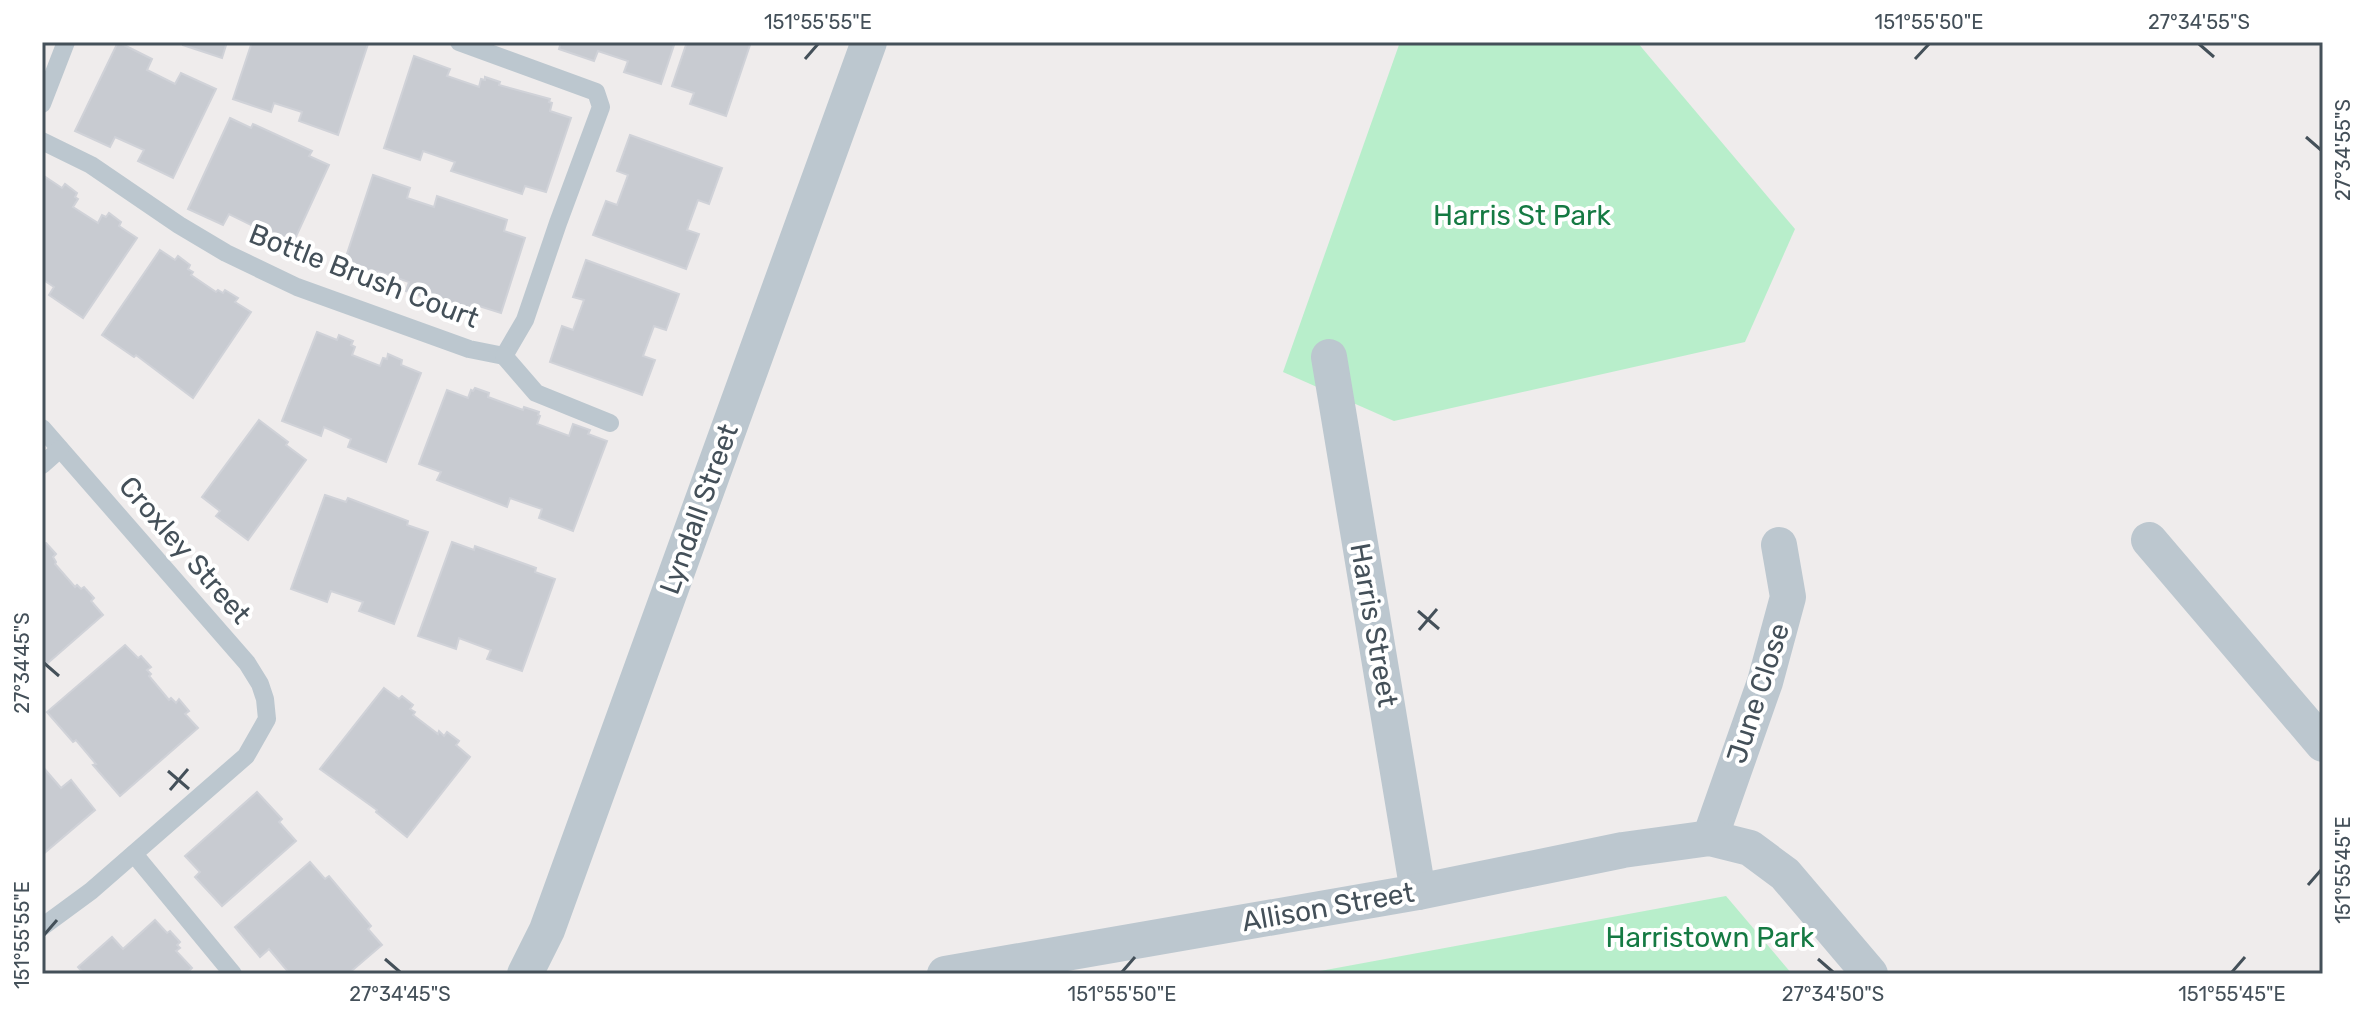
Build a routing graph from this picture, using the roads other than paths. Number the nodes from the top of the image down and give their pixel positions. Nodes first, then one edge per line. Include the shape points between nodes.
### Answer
1 (66, 42) edge
2 (459, 42) edge
3 (869, 42) edge
4 (42, 104) edge
5 (42, 141) edge
6 (504, 356) junction
7 (1329, 357) dead end
8 (610, 423) dead end
9 (42, 428) edge
10 (60, 449) junction
11 (42, 465) edge
12 (2149, 540) dead end
13 (1779, 545) dead end
14 (2323, 744) edge
15 (1710, 838) junction
16 (134, 854) junction
17 (1418, 892) junction
18 (42, 927) edge
19 (233, 974) edge
20 (525, 974) edge
21 (945, 974) edge
22 (1870, 974) edge

1 - 4 lane
2 - 6 lane via 596,92 601,107 525,320
3 - 20 street, Lyndall Street via 547,930
5 - 6 lane, Bottle Brush Court via 91,165 226,253 297,287 469,349
6 - 8 lane via 536,393
7 - 17 street, Harris Street
9 - 10 lane, Croxley Street
10 - 11 lane
10 - 16 lane, Croxley Street via 247,663 265,699 267,719 246,756
12 - 14 street
13 - 15 street, June Close via 1788,597 1765,682
15 - 17 street, Allison Street via 1623,850
15 - 22 street via 1750,848 1785,874
16 - 18 lane
16 - 19 lane
17 - 21 street, Allison Street

